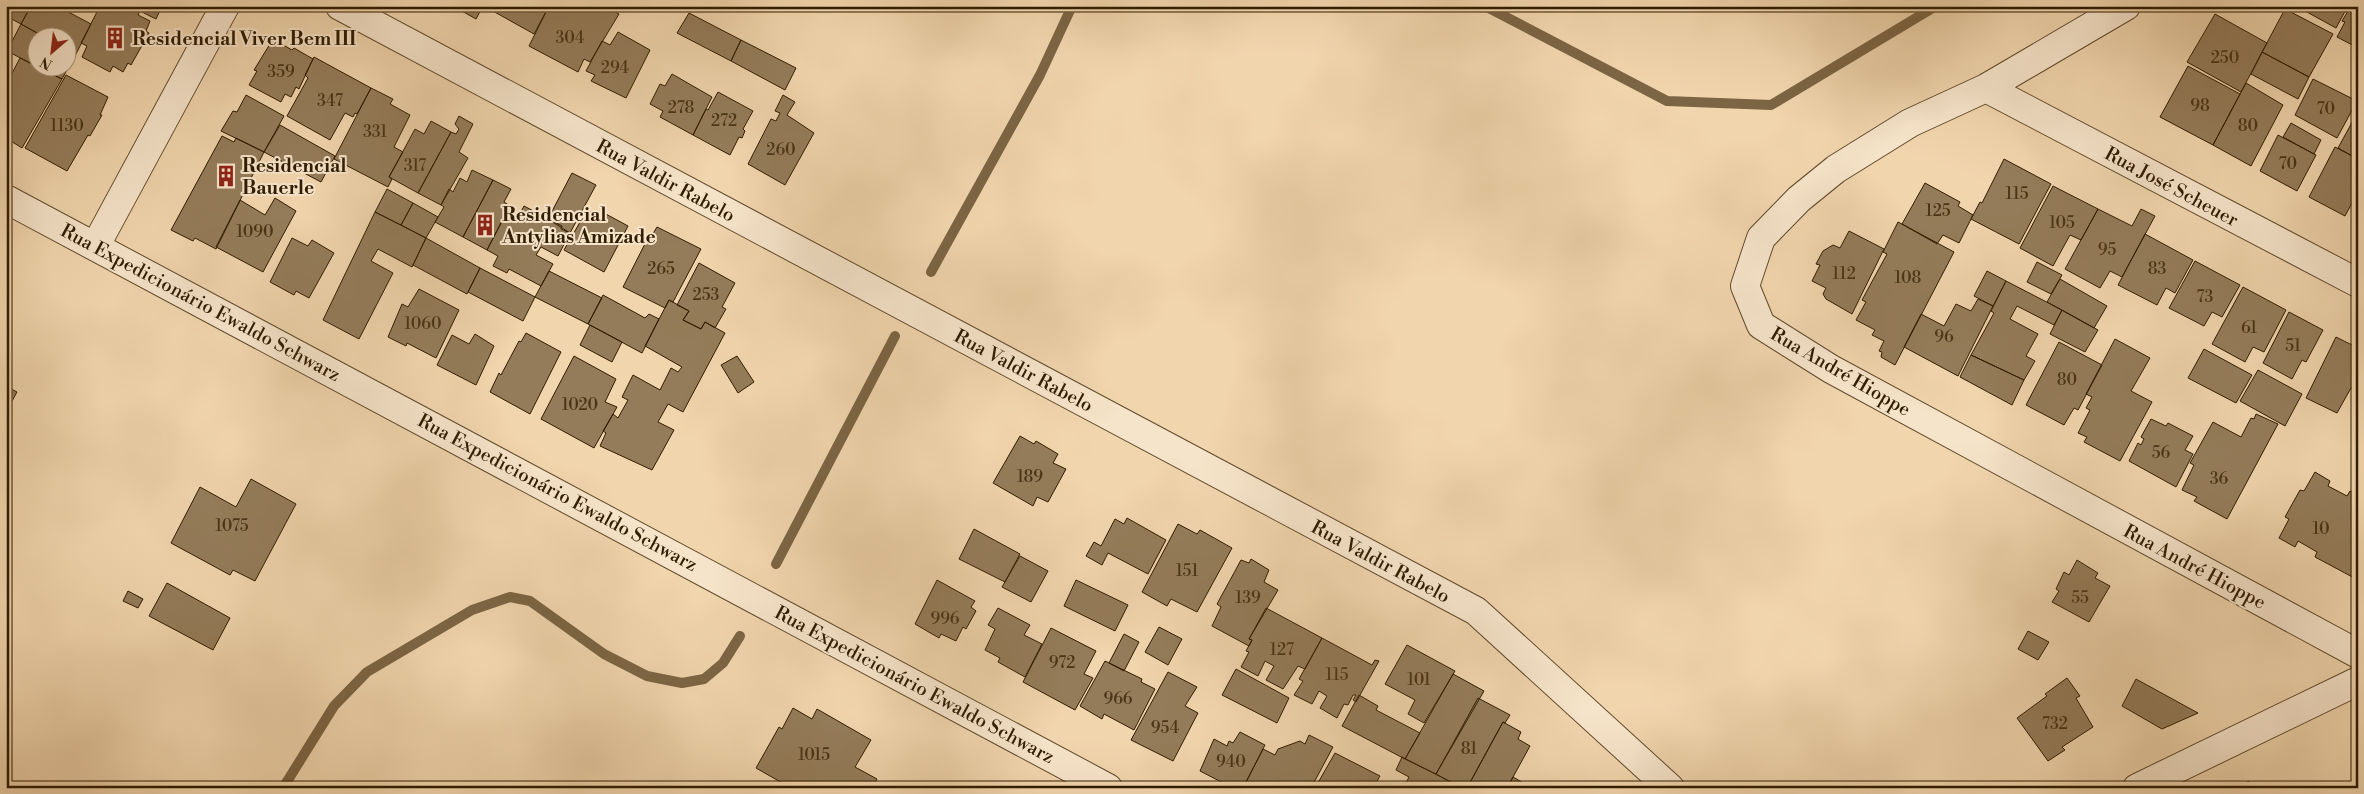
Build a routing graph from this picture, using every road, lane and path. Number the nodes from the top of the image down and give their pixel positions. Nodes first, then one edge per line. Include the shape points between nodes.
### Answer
1 (225, 6) edge
2 (340, 6) edge
3 (2126, 6) edge
4 (1986, 88) junction
5 (6, 199) edge
6 (96, 245) junction
7 (2358, 283) edge
8 (2358, 654) edge
9 (2358, 681) edge
10 (1108, 788) edge
11 (1670, 788) edge
12 (2137, 788) edge

1 - 6 street
2 - 11 street, Rua Valdir Rabelo via 1476,611
3 - 4 street, Rua André Hioppe
4 - 7 street, Rua José Scheuer
4 - 8 street, Rua André Hioppe via 1910,123 1836,169 1799,198 1761,238 1745,286 1761,325 1831,369
5 - 6 street, Rua Expedicionário Ewaldo Schwarz
6 - 10 street, Rua Expedicionário Ewaldo Schwarz
9 - 12 street

